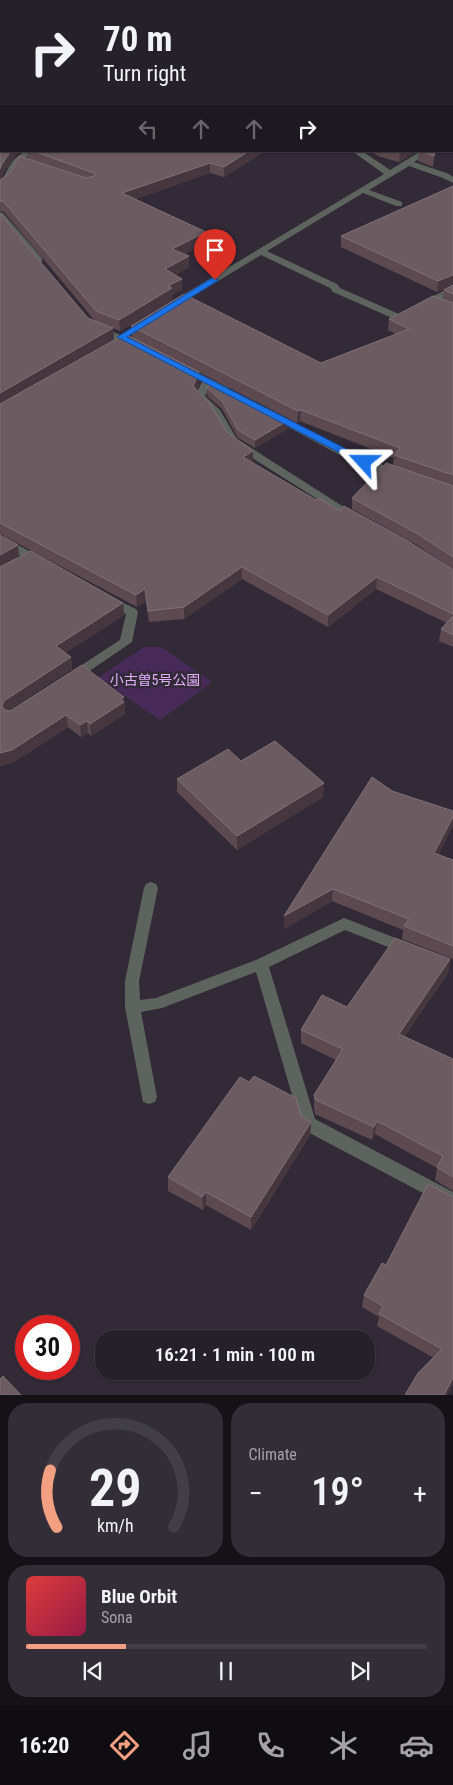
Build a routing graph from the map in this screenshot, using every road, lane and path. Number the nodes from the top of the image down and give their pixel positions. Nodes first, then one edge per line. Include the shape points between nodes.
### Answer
1 (30, 152) edge
2 (357, 152) edge
3 (425, 152) edge
4 (18, 161) junction
5 (409, 163) junction
6 (27, 164) edge
7 (390, 174) junction
8 (453, 181) edge
9 (0, 188) edge
10 (364, 191) junction
11 (398, 204) dead end
12 (0, 214) edge
13 (262, 252) junction
14 (47, 270) edge
15 (453, 289) edge
16 (431, 301) junction
17 (446, 308) edge
18 (162, 312) edge
19 (87, 319) edge
20 (125, 336) junction
21 (143, 348) edge
22 (109, 349) edge
23 (176, 364) edge
24 (208, 381) junction
25 (234, 394) edge
26 (259, 408) edge
27 (408, 478) edge
28 (363, 522) edge
29 (0, 539) edge
30 (31, 557) junction
31 (16, 566) edge
32 (48, 566) edge
33 (98, 594) edge
34 (60, 685) edge
35 (151, 888) dead end
36 (417, 952) edge
37 (261, 964) junction
38 (133, 1007) junction
39 (149, 1097) dead end
40 (453, 1201) edge

1 - 4 street
2 - 7 street
3 - 5 street
4 - 6 street
4 - 9 street
5 - 7 street
5 - 8 street
7 - 10 street
10 - 11 street
10 - 13 street
12 - 14 street
13 - 16 street via 399,318
13 - 18 street
15 - 16 street
16 - 17 street
19 - 20 street via 93,326
20 - 21 street
20 - 22 street
23 - 24 street
24 - 25 street
24 - 28 street via 200,396 216,412 233,441
26 - 27 street via 351,457
29 - 30 street
30 - 31 street
30 - 32 street
33 - 34 street via 132,612 126,642
35 - 38 street via 132,981
36 - 37 street via 344,924
37 - 38 street via 157,1004
37 - 40 street via 308,1124
38 - 39 street

